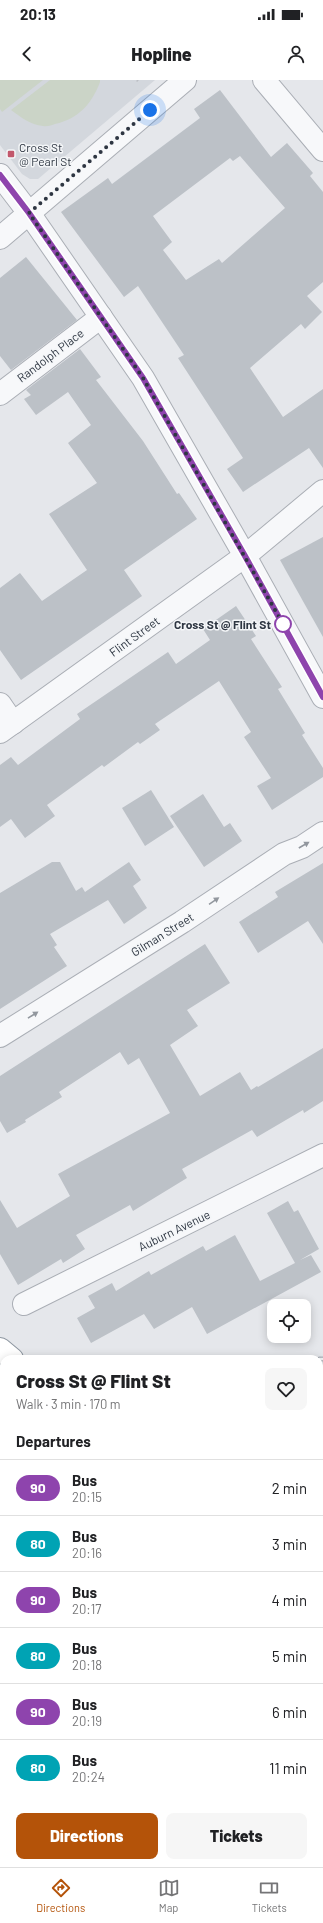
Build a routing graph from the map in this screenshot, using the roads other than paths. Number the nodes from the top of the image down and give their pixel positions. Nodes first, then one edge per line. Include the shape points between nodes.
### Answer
1 (185, 80) edge
2 (264, 80) edge
3 (323, 150) edge
4 (0, 175) edge
5 (29, 213) junction
6 (0, 238) edge
7 (101, 317) junction
8 (0, 394) edge
9 (323, 491) edge
10 (245, 556) junction
11 (323, 697) edge
12 (0, 704) edge
13 (6, 727) edge
14 (323, 833) edge
15 (0, 1036) edge
16 (323, 1155) edge
17 (24, 1304) dead end

1 - 5 street
2 - 3 street
4 - 5 street
5 - 6 street
5 - 7 street
7 - 8 street, Randolph Place
7 - 10 street via 143,378
9 - 10 street, Flint Street
10 - 11 street
10 - 13 street, Flint Street
12 - 13 street
15 -> 14 street, Gilman Street via 182,922 284,854 302,847
16 - 17 street, Auburn Avenue

